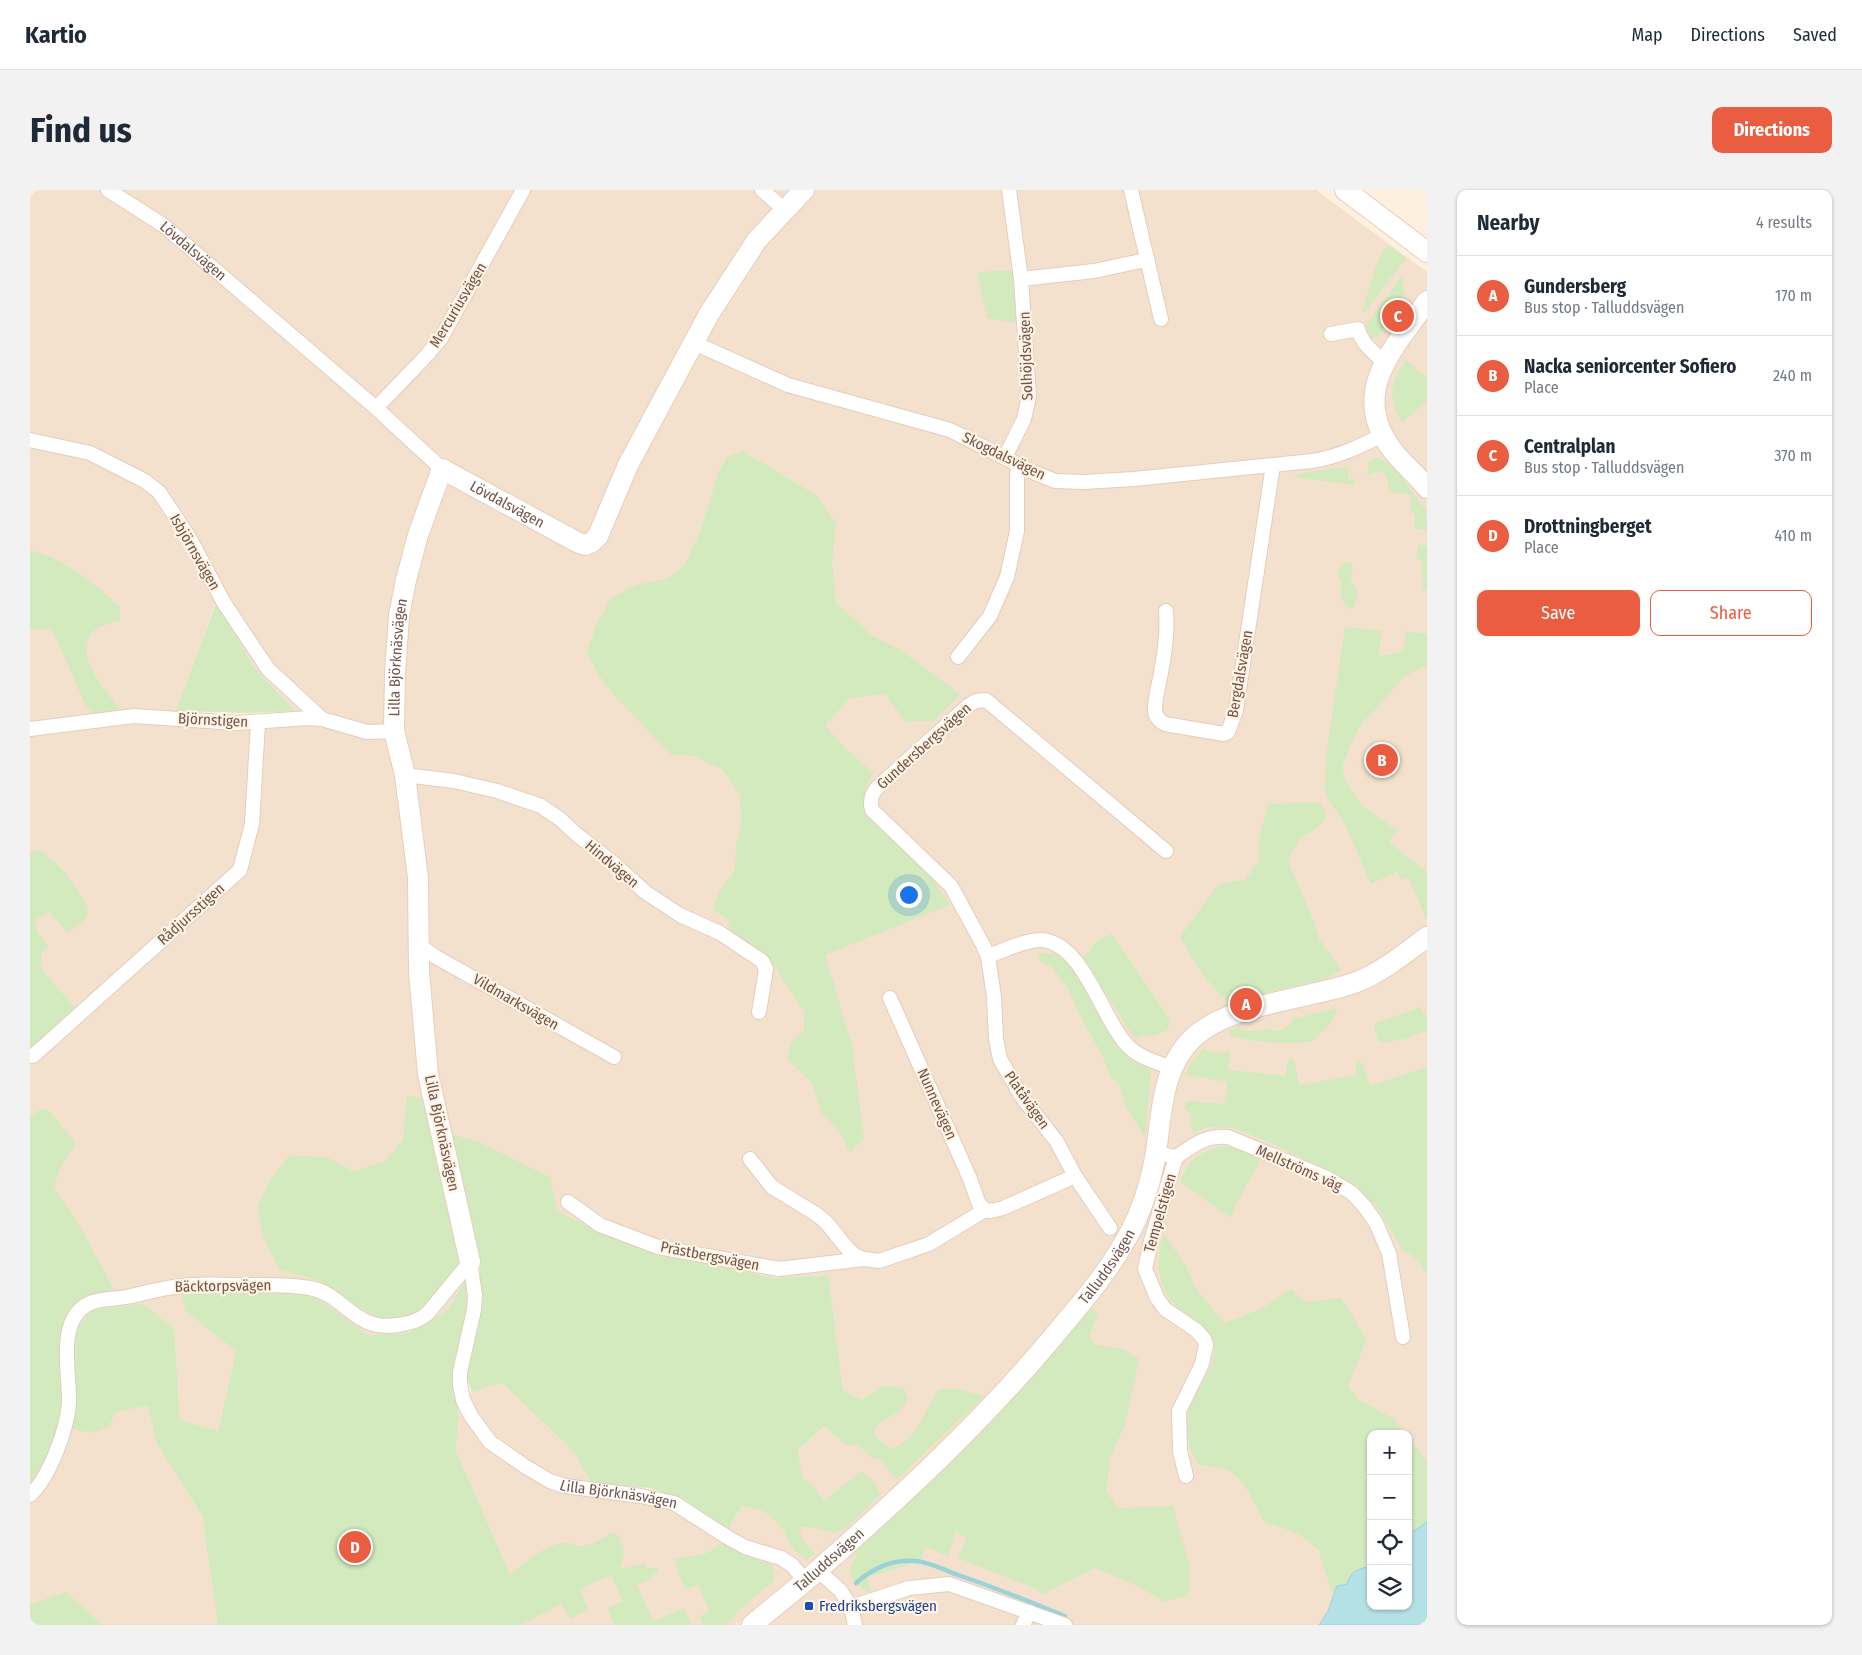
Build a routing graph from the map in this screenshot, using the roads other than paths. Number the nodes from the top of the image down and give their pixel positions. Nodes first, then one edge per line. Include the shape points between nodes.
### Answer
1 (108, 190) edge
2 (523, 190) edge
3 (762, 190) edge
4 (804, 190) edge
5 (1009, 190) edge
6 (1131, 190) edge
7 (1345, 190) edge
8 (785, 210) junction
9 (1427, 252) edge
10 (1146, 260) junction
11 (1021, 279) junction
12 (1427, 301) edge
13 (1161, 319) dead end
14 (1331, 334) dead end
15 (694, 343) junction
16 (1384, 362) junction
17 (376, 408) junction
18 (1382, 435) junction
19 (30, 440) edge
20 (1005, 456) junction
21 (1020, 464) junction
22 (1273, 465) junction
23 (442, 468) junction
24 (1427, 488) edge
25 (1166, 612) dead end
26 (958, 656) dead end
27 (322, 719) junction
28 (258, 722) junction
29 (30, 729) edge
30 (394, 731) junction
31 (405, 775) junction
32 (1166, 851) dead end
33 (1427, 937) edge
34 (419, 945) junction
35 (988, 956) junction
36 (890, 998) dead end
37 (759, 1012) dead end
38 (30, 1056) edge
39 (614, 1057) dead end
40 (1172, 1068) junction
41 (1156, 1153) junction
42 (1176, 1158) junction
43 (750, 1159) dead end
44 (1076, 1176) junction
45 (568, 1202) dead end
46 (985, 1210) junction
47 (1110, 1228) dead end
48 (864, 1259) junction
49 (470, 1262) junction
50 (1404, 1337) dead end
51 (1186, 1476) dead end
52 (30, 1495) edge
53 (811, 1576) junction
54 (851, 1607) junction
55 (1029, 1612) junction
56 (752, 1625) edge
57 (855, 1625) edge
58 (1022, 1625) edge
59 (1065, 1625) edge

1 - 17 street, Lövdalsvägen via 163,225
2 - 17 street, Mercuriusvägen via 441,338
3 - 8 street
4 - 8 street, Lövdalsvägen
5 - 11 street, Solhöjdsvägen
6 - 10 street
7 - 9 street
8 - 15 street, Lövdalsvägen via 744,257
10 - 11 street via 1094,271
10 - 13 street
11 - 20 street, Solhöjdsvägen via 1029,396 1024,419
12 - 16 street
14 - 16 street via 1358,329 1360,338
15 - 20 street, Skogdalsvägen via 788,386 950,430
15 - 23 street, Lövdalsvägen via 628,465 598,536 592,542 585,545 577,542
16 - 18 street via 1374,392
17 - 23 street, Lövdalsvägen
18 - 22 street, Skogdalsvägen via 1330,458
18 - 24 street
19 - 27 street, Isbjörnsvägen via 90,453 145,481 159,492 189,537 224,603 268,668
20 - 21 street, Skogdalsvägen
21 - 22 street, Skogdalsvägen via 1055,480 1070,482
21 - 26 street via 1017,473 1017,531 1007,577 990,616
22 - 25 street, Bergdalsvägen via 1236,710 1228,732 1224,734 1165,724 1156,716 1167,628
23 - 30 street, Lilla Björknäsvägen via 418,535 399,616
27 - 28 street, Björnstigen
27 - 30 street, Björnstigen via 367,732
28 - 29 street, Björnstigen via 134,716
28 - 38 street, Rådjursstigen via 252,824 240,870
30 - 31 street, Lilla Björknäsvägen
31 - 34 street, Lilla Björknäsvägen via 418,878
31 - 37 street, Hindvägen via 497,790 541,806 645,892 680,914 720,933 762,961 766,970
32 - 35 street, Gundersbergsvägen via 986,700 969,704 875,789 870,804 872,810 951,886
33 - 40 street, Talluddsvägen via 1387,966 1360,980 1218,1021 1192,1038
34 - 39 street, Vildmarksvägen via 436,958
34 - 49 street, Lilla Björknäsvägen via 428,1074
35 - 40 street via 1042,940 1063,949 1083,973 1126,1044 1146,1060
35 - 44 street, Platåvägen via 1000,1059 1022,1097 1057,1142
36 - 46 street, Nunnevägen via 978,1204
40 - 41 street, Talluddsvägen via 1162,1105
41 - 42 street
41 - 53 street, Talluddsvägen via 1142,1207 1127,1238 1108,1269 1064,1324 984,1414
42 - 50 street, Mellströms väg via 1204,1139 1228,1137 1327,1178 1352,1193 1376,1222 1386,1245
42 - 51 street, Tempelstigen via 1145,1269 1160,1304 1196,1330 1206,1345 1202,1364 1179,1411 1180,1451
43 - 48 street via 772,1187 816,1214 847,1248
44 - 46 street, Prästbergsvägen via 1003,1208
44 - 47 street, Platåvägen
45 - 48 street, Prästbergsvägen via 600,1225 658,1247 779,1269
46 - 48 street, Prästbergsvägen via 929,1244 879,1261
49 - 52 street, Bäcktorpsvägen via 422,1318 413,1323 391,1326 360,1319 312,1288 283,1285 176,1286 89,1303 69,1328 69,1403 63,1434 47,1471
49 - 53 street, Lilla Björknäsvägen via 474,1310 460,1384 471,1416 490,1442 526,1467 565,1486 674,1503 745,1547 781,1558
53 - 54 street, Lilla Björknäsvägen via 840,1590
53 - 56 street, Talluddsvägen
54 - 55 street via 909,1588 948,1584
54 - 57 street
55 - 58 street
55 - 59 street

